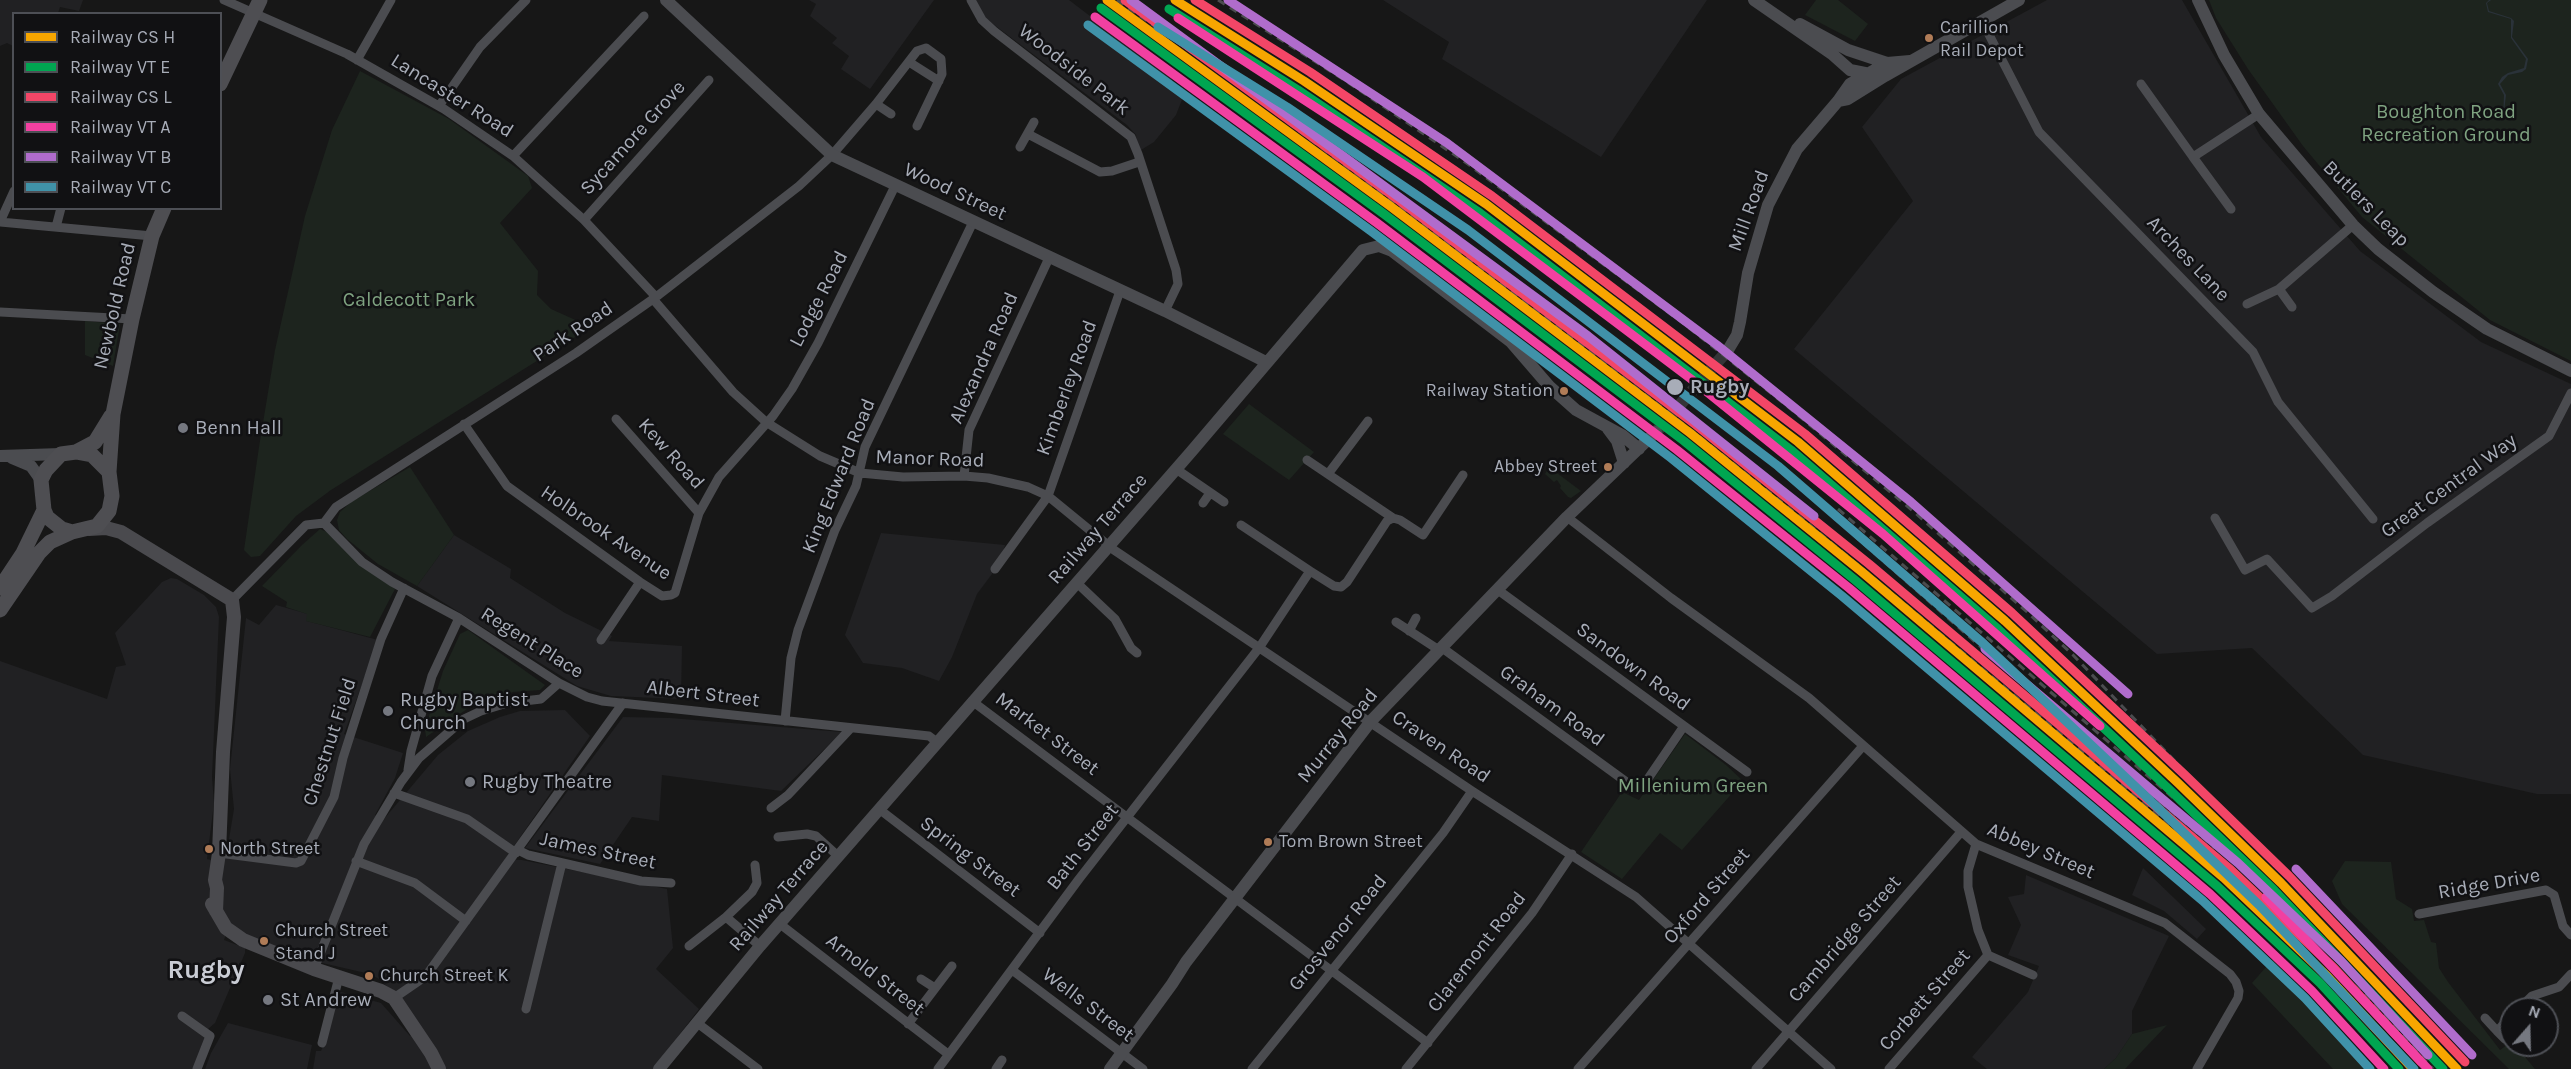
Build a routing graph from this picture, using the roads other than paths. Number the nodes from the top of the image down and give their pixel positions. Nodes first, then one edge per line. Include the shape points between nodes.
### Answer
1 (224, 0) edge
2 (391, 0) edge
3 (526, 0) edge
4 (666, 0) edge
5 (971, 0) edge
6 (1754, 0) edge
7 (2198, 0) edge
8 (2012, 2) edge
9 (257, 6) edge
10 (644, 16) dead end
11 (1982, 21) junction
12 (1845, 48) junction
13 (357, 60) junction
14 (909, 62) junction
15 (1888, 68) junction
16 (1850, 70) junction
17 (222, 80) edge
18 (709, 80) dead end
19 (1867, 80) junction
20 (939, 81) junction
21 (1850, 84) junction
22 (2141, 84) dead end
23 (1839, 101) junction
24 (876, 104) junction
25 (439, 106) junction
26 (891, 114) dead end
27 (2259, 114) junction
28 (1034, 122) dead end
29 (917, 126) dead end
30 (1028, 134) junction
31 (1020, 147) dead end
32 (832, 155) junction
33 (513, 156) junction
34 (2193, 157) junction
35 (1139, 162) junction
36 (896, 186) junction
37 (12, 195) edge
38 (2231, 209) dead end
39 (60, 210) edge
40 (163, 210) edge
41 (584, 220) junction
42 (0, 222) edge
43 (973, 222) junction
44 (2354, 225) junction
45 (56, 227) junction
46 (152, 236) junction
47 (1049, 258) junction
48 (2279, 289) junction
49 (1120, 291) junction
50 (654, 298) junction
51 (2247, 304) dead end
52 (2292, 307) dead end
53 (1165, 311) junction
54 (0, 312) edge
55 (132, 319) junction
56 (1728, 350) tunnel mouth
57 (1266, 363) junction
58 (2571, 371) edge
59 (2571, 393) edge
60 (113, 414) junction
61 (616, 419) dead end
62 (1368, 421) dead end
63 (766, 422) junction
64 (464, 424) junction
65 (1607, 428) junction
66 (1656, 432) tunnel mouth
67 (68, 453) junction
68 (3, 456) edge
69 (1631, 456) junction
70 (1307, 460) dead end
71 (1176, 469) junction
72 (109, 472) junction
73 (860, 473) junction
74 (1328, 474) junction
75 (1463, 475) dead end
76 (964, 476) junction
77 (41, 480) junction
78 (1210, 493) junction
79 (112, 496) junction
80 (1048, 496) junction
81 (1224, 502) dead end
82 (1203, 503) dead end
83 (44, 510) junction
84 (699, 513) junction
85 (1567, 517) junction
86 (1393, 518) junction
87 (2215, 518) dead end
88 (2373, 519) dead end
89 (324, 523) junction
90 (1241, 525) dead end
91 (78, 531) junction
92 (129, 537) junction
93 (1108, 546) junction
94 (995, 569) dead end
95 (1310, 571) junction
96 (640, 582) junction
97 (1077, 583) junction
98 (0, 588) edge
99 (404, 588) junction
100 (1498, 590) junction
101 (232, 600) junction
102 (0, 610) edge
103 (459, 618) junction
104 (1416, 618) dead end
105 (1396, 622) dead end
106 (1408, 631) junction
107 (601, 640) dead end
108 (1259, 648) junction
109 (1440, 649) junction
110 (1125, 656) dead end
111 (558, 683) junction
112 (972, 701) junction
113 (623, 703) junction
114 (1371, 721) junction
115 (785, 722) junction
116 (1684, 726) junction
117 (851, 728) junction
118 (938, 742) junction
119 (1863, 746) junction
120 (408, 770) junction
121 (1747, 772) dead end
122 (1472, 791) junction
123 (394, 793) junction
124 (771, 808) dead end
125 (879, 809) junction
126 (1130, 817) junction
127 (1961, 832) junction
128 (778, 837) dead end
129 (1976, 844) junction
130 (517, 851) junction
131 (219, 853) junction
132 (1572, 854) junction
133 (838, 856) junction
134 (356, 861) junction
135 (562, 862) junction
136 (755, 865) dead end
137 (671, 883) dead end
138 (1235, 898) junction
139 (2419, 914) dead end
140 (726, 918) junction
141 (466, 921) junction
142 (780, 924) junction
143 (1040, 933) junction
144 (2571, 935) edge
145 (1689, 944) junction
146 (689, 946) dead end
147 (760, 946) junction
148 (1988, 956) junction
149 (952, 966) dead end
150 (314, 969) junction
151 (1331, 969) junction
152 (1012, 970) junction
153 (2033, 975) dead end
154 (2571, 975) edge
155 (339, 977) junction
156 (921, 979) dead end
157 (935, 988) junction
158 (2531, 997) edge
159 (394, 998) junction
160 (526, 1009) dead end
161 (182, 1016) dead end
162 (2485, 1018) dead end
163 (696, 1022) junction
164 (908, 1024) junction
165 (2497, 1031) edge
166 (1788, 1033) junction
167 (322, 1043) dead end
168 (1428, 1043) junction
169 (1122, 1053) junction
170 (948, 1054) junction
171 (1002, 1060) dead end
172 (942, 1068) edge
173 (197, 1069) edge
174 (439, 1069) edge
175 (659, 1069) edge
176 (758, 1069) edge
177 (996, 1069) edge
178 (1110, 1069) edge
179 (1143, 1069) edge
180 (1252, 1069) edge
181 (1406, 1069) edge
182 (1578, 1069) edge
183 (1756, 1069) edge
184 (1831, 1069) edge
185 (1889, 1069) edge
186 (2197, 1069) edge

1 - 9 street, Lancaster Road
2 - 13 street
3 - 25 street via 480,47
4 - 32 street, Wood Street
5 - 35 street, Woodside Park via 982,20 994,31 1131,137
6 - 12 street
6 - 16 street
7 - 27 street, Butlers Leap via 2224,55
8 - 11 street
9 - 13 street, Lancaster Road
9 - 17 highway
10 - 33 street
11 - 15 street via 1910,62
11 - 88 street, Arches Lane via 2039,132 2253,351 2278,402
12 - 15 street
12 - 19 street
13 - 25 street, Lancaster Road
14 - 20 street
14 - 20 street via 926,48 941,59
14 - 24 street, Park Road
15 - 19 street
16 - 19 street
16 - 21 street
18 - 41 street, Sycamore Grove
19 - 21 street
19 - 23 street via 1848,99
20 - 29 street
21 - 23 street
22 - 34 street
23 - 56 street, Mill Road via 1797,149 1768,205 1748,273 1737,336
24 - 26 street
24 - 32 street, Park Road
25 - 33 street, Lancaster Road
27 - 34 street
27 - 44 street, Butlers Leap
28 - 30 street
30 - 31 street
30 - 35 street via 1100,172
32 - 36 street, Wood Street
32 - 50 street, Park Road via 799,186
33 - 41 street, Lancaster Road
34 - 38 street
35 - 53 street, Woodside Park via 1177,277 1178,284
36 - 43 street, Wood Street
36 - 63 street, Lodge Road via 818,343 792,389
37 - 42 street
39 - 45 street
40 - 46 highway, Newbold Road
41 - 50 street, Lancaster Road
42 - 45 street
43 - 47 street, Wood Street
43 - 73 street, King Edward Road via 865,447
44 - 48 street
44 - 58 street, Butlers Leap via 2424,285 2487,329
45 - 46 street
46 - 55 highway, Newbold Road
47 - 49 street, Wood Street
47 - 76 street, Alexandra Road via 969,430
48 - 51 street
48 - 52 street
49 - 53 street, Wood Street
49 - 80 street, Kimberley Road
50 - 63 street, Manor Road via 733,392
50 - 64 street, Park Road
53 - 57 street, Wood Street
54 - 55 street
55 - 60 highway, Newbold Road
57 - 65 street, Railway Terrace via 1363,250 1378,246 1392,251 1511,342 1557,394
57 - 71 street, Railway Terrace
59 - 87 street, Great Central Way via 2549,436 2312,608 2267,558 2245,570
60 - 67 highway, Newbold Road via 95,442
60 - 72 highway, Newbold Road
61 - 84 street, Kew Road
62 - 74 street
63 - 73 street, Manor Road via 820,456
63 - 84 street, Holbrook Avenue via 719,477
64 - 89 street, Park Road via 336,507
64 - 96 street, Holbrook Avenue via 507,486
65 - 69 street
65 - 69 street, Railway Terrace via 1622,435
66 - 69 street
67 - 68 street
67 - 72 highway via 92,455
67 - 77 highway via 46,470
68 - 77 street via 31,466
69 - 85 street, Murray Road
70 - 74 street
71 - 78 street
71 - 93 street, Railway Terrace
72 - 79 highway
73 - 76 street, Manor Road
73 - 115 street, King Edward Road via 798,630 791,658
74 - 86 street
75 - 86 street via 1423,535
76 - 80 street, Manor Road via 1017,485
77 - 83 highway
78 - 81 street
78 - 82 street
79 - 91 highway via 109,511 97,526
79 - 92 main road via 118,521
80 - 93 street, Manor Road
80 - 94 street, Kimberley Road
83 - 91 highway via 62,529
83 - 98 highway via 29,543
84 - 96 street, Holbrook Avenue via 675,593 662,596
85 - 100 street, Murray Road
85 - 119 street, Abbey Street via 1809,698
86 - 95 street via 1341,587
89 - 99 street, Regent Place via 362,562
89 - 101 street via 306,525
90 - 95 street
91 - 92 main road via 106,528
91 - 102 highway via 50,542 39,553
92 - 101 main road
93 - 97 street, Railway Terrace
93 - 108 street, Craven Road
95 - 108 street, Bath Street
96 - 107 street
97 - 110 street via 1115,619 1134,650
97 - 112 street, Railway Terrace
99 - 103 street, Regent Place
99 - 131 street, Chestnut Field via 381,639 334,797 301,861
100 - 109 street, Murray Road
100 - 116 street, Sandown Road
101 - 131 main road
103 - 111 street, Regent Place
103 - 120 street, Regent Place via 432,676
104 - 106 street
105 - 106 street, Graham Road
106 - 109 street, Graham Road
108 - 114 street, Craven Road
108 - 126 street, Bath Street
109 - 114 street, Murray Road
109 - 116 street, Graham Road via 1636,789 1643,786
111 - 113 street, Regent Place via 587,697
111 - 120 street via 542,699 507,703 464,719
112 - 118 street, Railway Terrace
112 - 126 street, Market Street
113 - 115 street, Albert Street
113 - 130 street, Albert Street
114 - 122 street, Craven Road
114 - 138 street, Murray Road
115 - 117 street, Albert Street
116 - 121 street, Sandown Road
117 - 118 street, Albert Street via 929,736
117 - 124 street
118 - 125 street, Railway Terrace
119 - 127 street, Abbey Street
119 - 145 street, Oxford Street
120 - 123 street
122 - 132 street, Craven Road
122 - 151 street, Grosvenor Road via 1443,833
123 - 130 street, James Street via 467,819
123 - 134 street
125 - 133 street, Railway Terrace
125 - 143 street, Spring Street
126 - 138 street
126 - 143 street, Bath Street
127 - 129 street, Abbey Street
127 - 166 street, Cambridge Street
128 - 133 street via 816,836
129 - 148 street via 1968,887
129 - 186 street, Abbey Street via 2165,923 2230,974 2239,991 2238,998
130 - 135 street, James Street
130 - 141 street, Albert Street
131 - 150 main road via 216,911 226,928
132 - 145 street, Craven Road via 1649,907
132 - 168 street, Claremont Road via 1532,913
133 - 142 street, Railway Terrace
134 - 141 street via 415,883
134 - 150 street
135 - 137 street, James Street via 641,881
135 - 160 street
136 - 140 street via 757,883
138 - 151 street
138 - 169 street, Murray Road
139 - 144 street, Ridge Drive via 2546,890 2554,895
140 - 146 street
140 - 147 street
141 - 159 street, Albert Street via 426,976
142 - 147 street, Railway Terrace
142 - 164 street, Arnold Street
143 - 152 street, Bath Street
145 - 166 street, Craven Road
145 - 182 street, Oxford Street
147 - 163 street, Railway Terrace
148 - 153 street
148 - 185 street, Corbett Street
149 - 157 street
150 - 155 main road
151 - 168 street
151 - 180 street, Grosvenor Road
152 - 169 street, Wells Street
152 - 170 street, Bath Street
154 - 158 street via 2559,987
155 - 159 main road
155 - 167 street
156 - 157 street
157 - 164 street
159 - 174 main road
161 - 173 street via 210,1036
162 - 165 street
163 - 175 street, Railway Terrace
163 - 176 street
164 - 170 street, Arnold Street
166 - 183 street, Cambridge Street
166 - 184 street, Craven Road
168 - 181 street, Claremont Road
169 - 178 street, Murray Road
169 - 179 street, Wells Street
170 - 172 street, Bath Street
171 - 177 street

